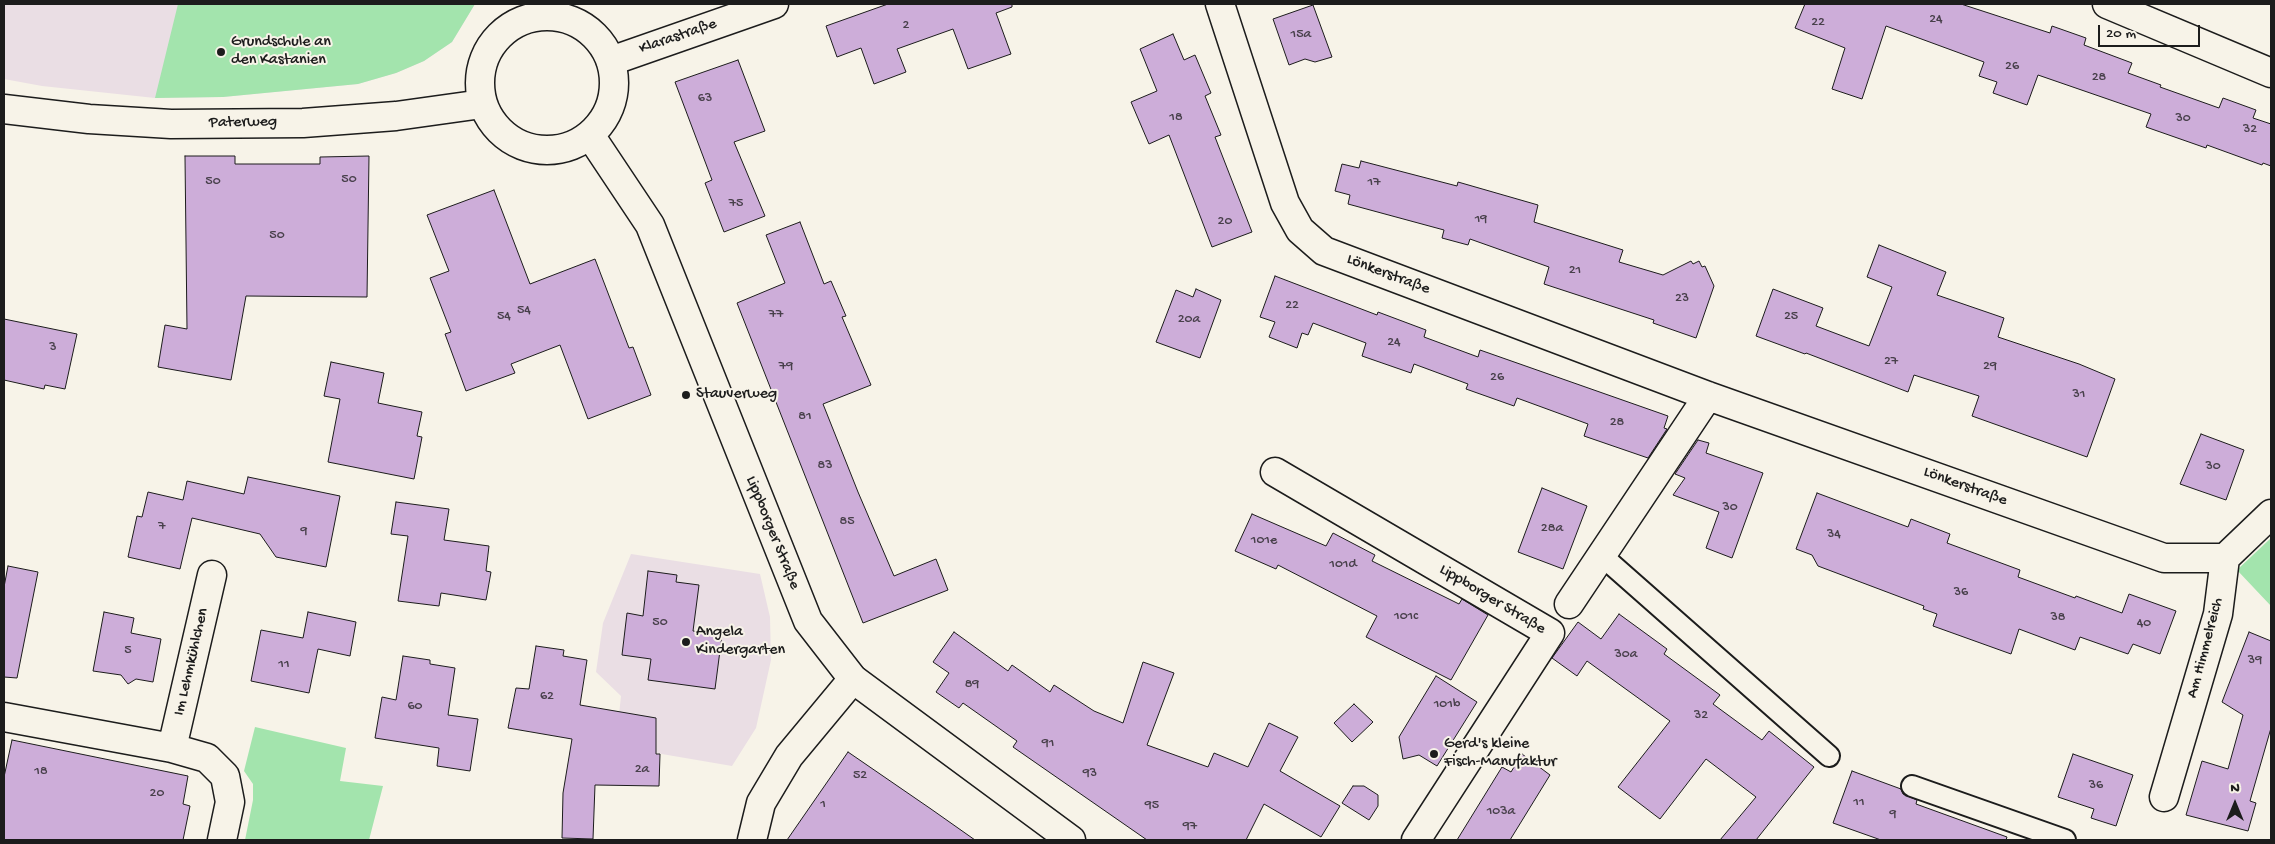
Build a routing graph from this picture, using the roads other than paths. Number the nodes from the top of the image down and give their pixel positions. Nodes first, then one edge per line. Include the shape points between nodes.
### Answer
1 (774, 4) edge
2 (1220, 4) edge
3 (2107, 4) edge
4 (542, 10) edge
5 (611, 61) junction
6 (2271, 73) edge
7 (482, 104) junction
8 (4, 109) edge
9 (590, 135) junction
10 (1708, 396) junction
11 (1275, 472) dead end
12 (2271, 514) edge
13 (1601, 556) junction
14 (2225, 558) junction
15 (212, 576) dead end
16 (1569, 604) dead end
17 (853, 678) junction
18 (4, 716) edge
19 (172, 748) junction
20 (1829, 756) dead end
21 (1912, 786) dead end
22 (2164, 797) dead end
23 (222, 840) edge
24 (752, 840) edge
25 (1071, 840) edge
26 (1416, 840) edge
27 (2065, 840) edge

1 - 5 street, Klarastraße
2 - 10 street, Lönkerstraße via 1285,203 1300,230 1324,251
3 - 6 street
4 - 5 street via 577,22 597,39
4 - 7 street via 510,26 486,52 479,86
5 - 9 street via 612,101 600,125
7 - 8 street, Paterweg via 396,116 303,122 171,124
7 - 9 street via 503,135 537,150 556,150
9 - 17 street, Lippborger Straße via 650,225 808,621
10 - 13 street
10 - 14 street, Lönkerstraße via 2164,558
11 - 26 street, Lippborger Straße via 1550,633
12 - 14 street
13 - 16 street
13 - 20 lane
14 - 22 street, Am Himmelreich via 2218,614
15 - 19 street, Im Lehmkühlchen
17 - 24 street via 789,756 762,803
17 - 25 street, Lippborger Straße
18 - 19 street
19 - 23 street via 207,758 225,776 230,802
21 - 27 lane

